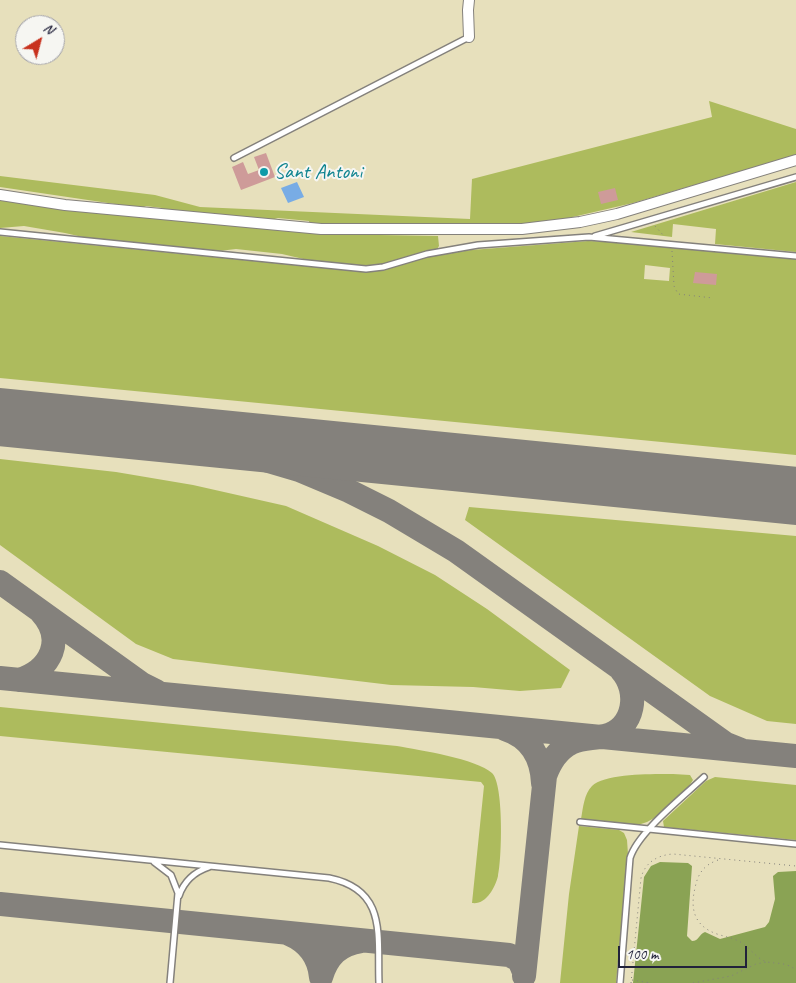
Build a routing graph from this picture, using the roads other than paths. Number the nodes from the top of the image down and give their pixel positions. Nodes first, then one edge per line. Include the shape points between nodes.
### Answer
1 (469, 0) edge
2 (468, 37) joint
3 (234, 158) dead end
4 (796, 160) edge
5 (796, 177) edge
6 (0, 195) edge
7 (0, 232) edge
8 (589, 237) junction
9 (796, 256) edge
10 (704, 777) dead end
11 (580, 822) dead end
12 (648, 829) junction
13 (796, 844) edge
14 (0, 845) edge
15 (148, 860) junction
16 (214, 866) junction
17 (178, 899) junction
18 (170, 983) edge
19 (379, 983) edge
20 (620, 983) edge

1 - 2 street
2 - 3 lane
4 - 6 street via 617,214 522,229 321,229 65,205
5 - 8 lane
7 - 8 lane via 366,269 464,247
8 - 9 lane
10 - 12 lane
11 - 12 lane
12 - 13 lane
12 - 20 lane via 636,843 630,858
14 - 15 lane
15 - 16 lane
15 - 17 lane via 171,875
16 - 17 lane via 191,876
16 - 19 lane via 329,878 356,887 370,902 375,914
17 - 18 lane

